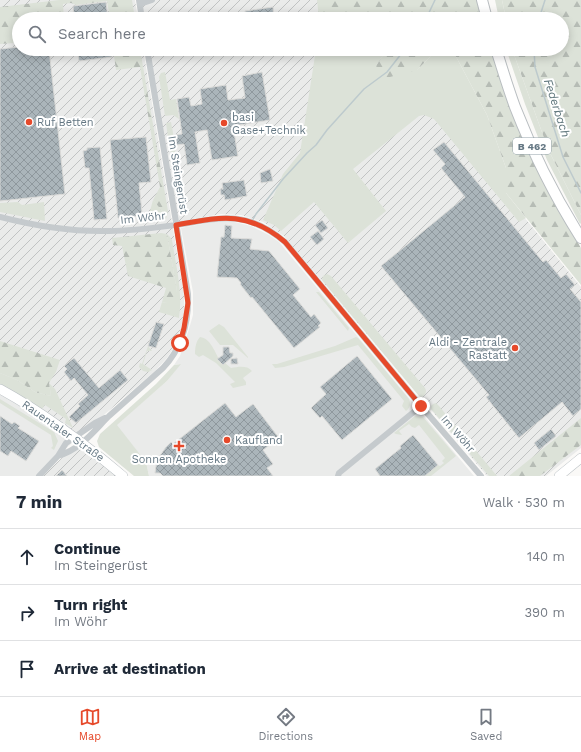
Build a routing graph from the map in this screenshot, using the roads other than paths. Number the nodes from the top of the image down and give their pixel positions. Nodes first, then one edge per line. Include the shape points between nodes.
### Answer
1 (152, 0) edge
2 (482, 0) edge
3 (139, 2) edge
4 (141, 12) edge
5 (485, 12) edge
6 (148, 56) edge
7 (498, 56) edge
8 (0, 217) edge
9 (176, 225) junction
10 (581, 238) edge
11 (0, 389) edge
12 (421, 406) junction
13 (108, 417) junction
14 (74, 437) junction
15 (82, 443) junction
16 (58, 456) junction
17 (581, 458) edge
18 (39, 476) edge
19 (124, 476) edge
20 (338, 476) edge
21 (481, 476) edge
22 (559, 476) edge

1 - 3 street
2 - 5 main road
3 - 4 street
6 - 9 street, Im Steingerüst
7 - 10 main road, B 462 via 539,161
8 - 9 street, Im Wöhr via 36,225 95,231 129,231
9 - 12 street, Im Wöhr via 235,218 254,222 277,235
9 - 13 street, Im Steingerüst via 188,298 182,335 167,364
11 - 14 street, Rauentaler Straße
12 - 20 street
12 - 21 street, Im Wöhr
13 - 14 street, Im Steingerüst
13 - 15 street, Im Steingerüst
14 - 15 street, Rauentaler Straße
14 - 16 street, Im Steingerüst via 66,443
15 - 16 street, Im Steingerüst
15 - 19 street, Rauentaler Straße
16 - 18 street
17 - 22 street

